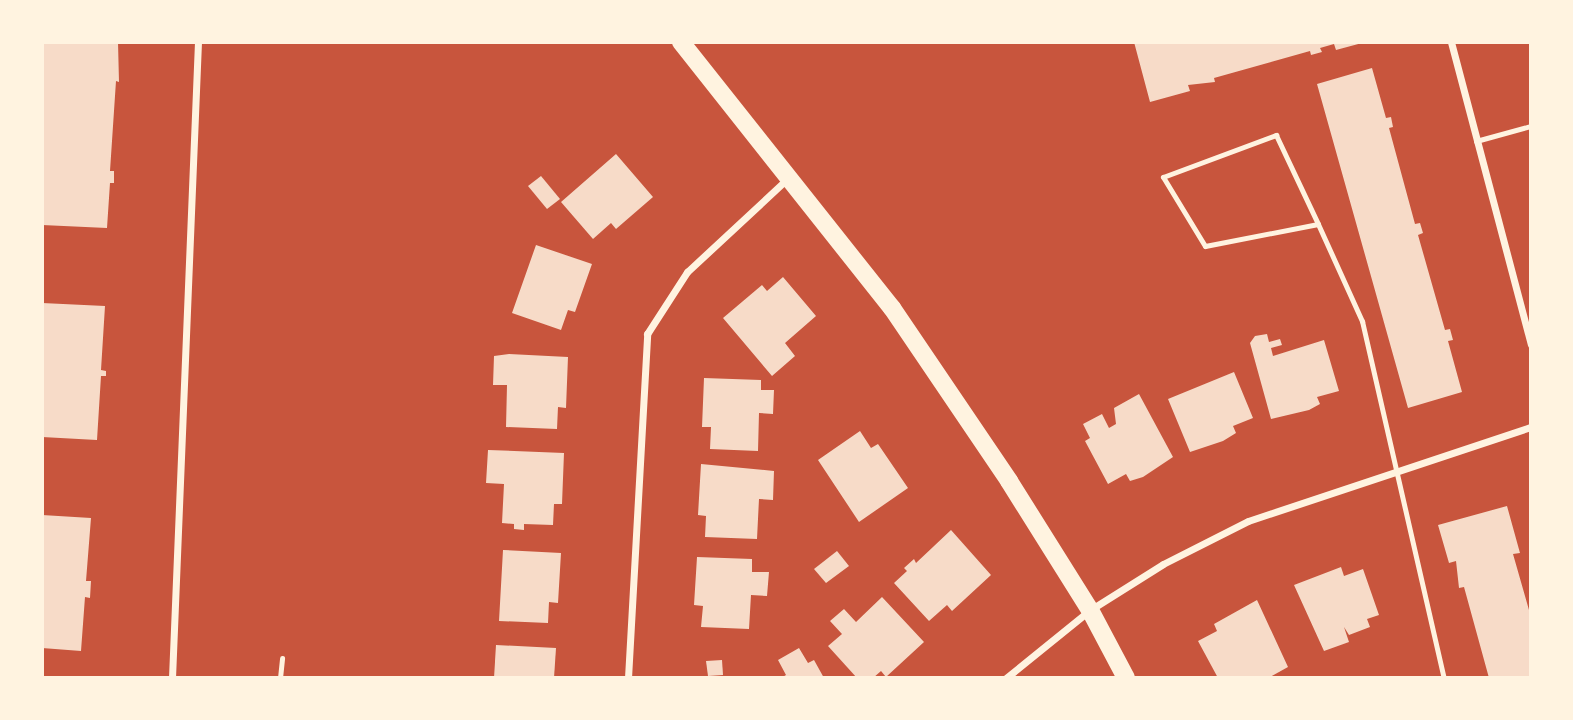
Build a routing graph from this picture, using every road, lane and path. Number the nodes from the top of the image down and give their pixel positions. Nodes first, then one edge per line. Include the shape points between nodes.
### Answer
1 (198, 42) edge
2 (681, 42) edge
3 (1451, 42) edge
4 (1531, 126) edge
5 (1476, 141) junction
6 (789, 177) junction
7 (1318, 224) junction
8 (1531, 345) edge
9 (1531, 427) edge
10 (1394, 473) junction
11 (1090, 610) junction
12 (282, 658) dead end
13 (172, 678) edge
14 (280, 678) edge
15 (628, 678) edge
16 (1006, 678) edge
17 (1126, 678) edge
18 (1444, 678) edge

1 - 13 street
2 - 6 main road
3 - 5 street
4 - 5 lane
5 - 8 street
6 - 11 main road via 892,308 970,418
6 - 15 street via 687,272 647,334
7 - 7 lane via 1276,135 1163,177 1205,246
7 - 10 lane via 1362,321
9 - 10 street
10 - 11 street via 1248,521 1163,564
10 - 18 lane
11 - 16 street
11 - 17 main road
12 - 14 lane

